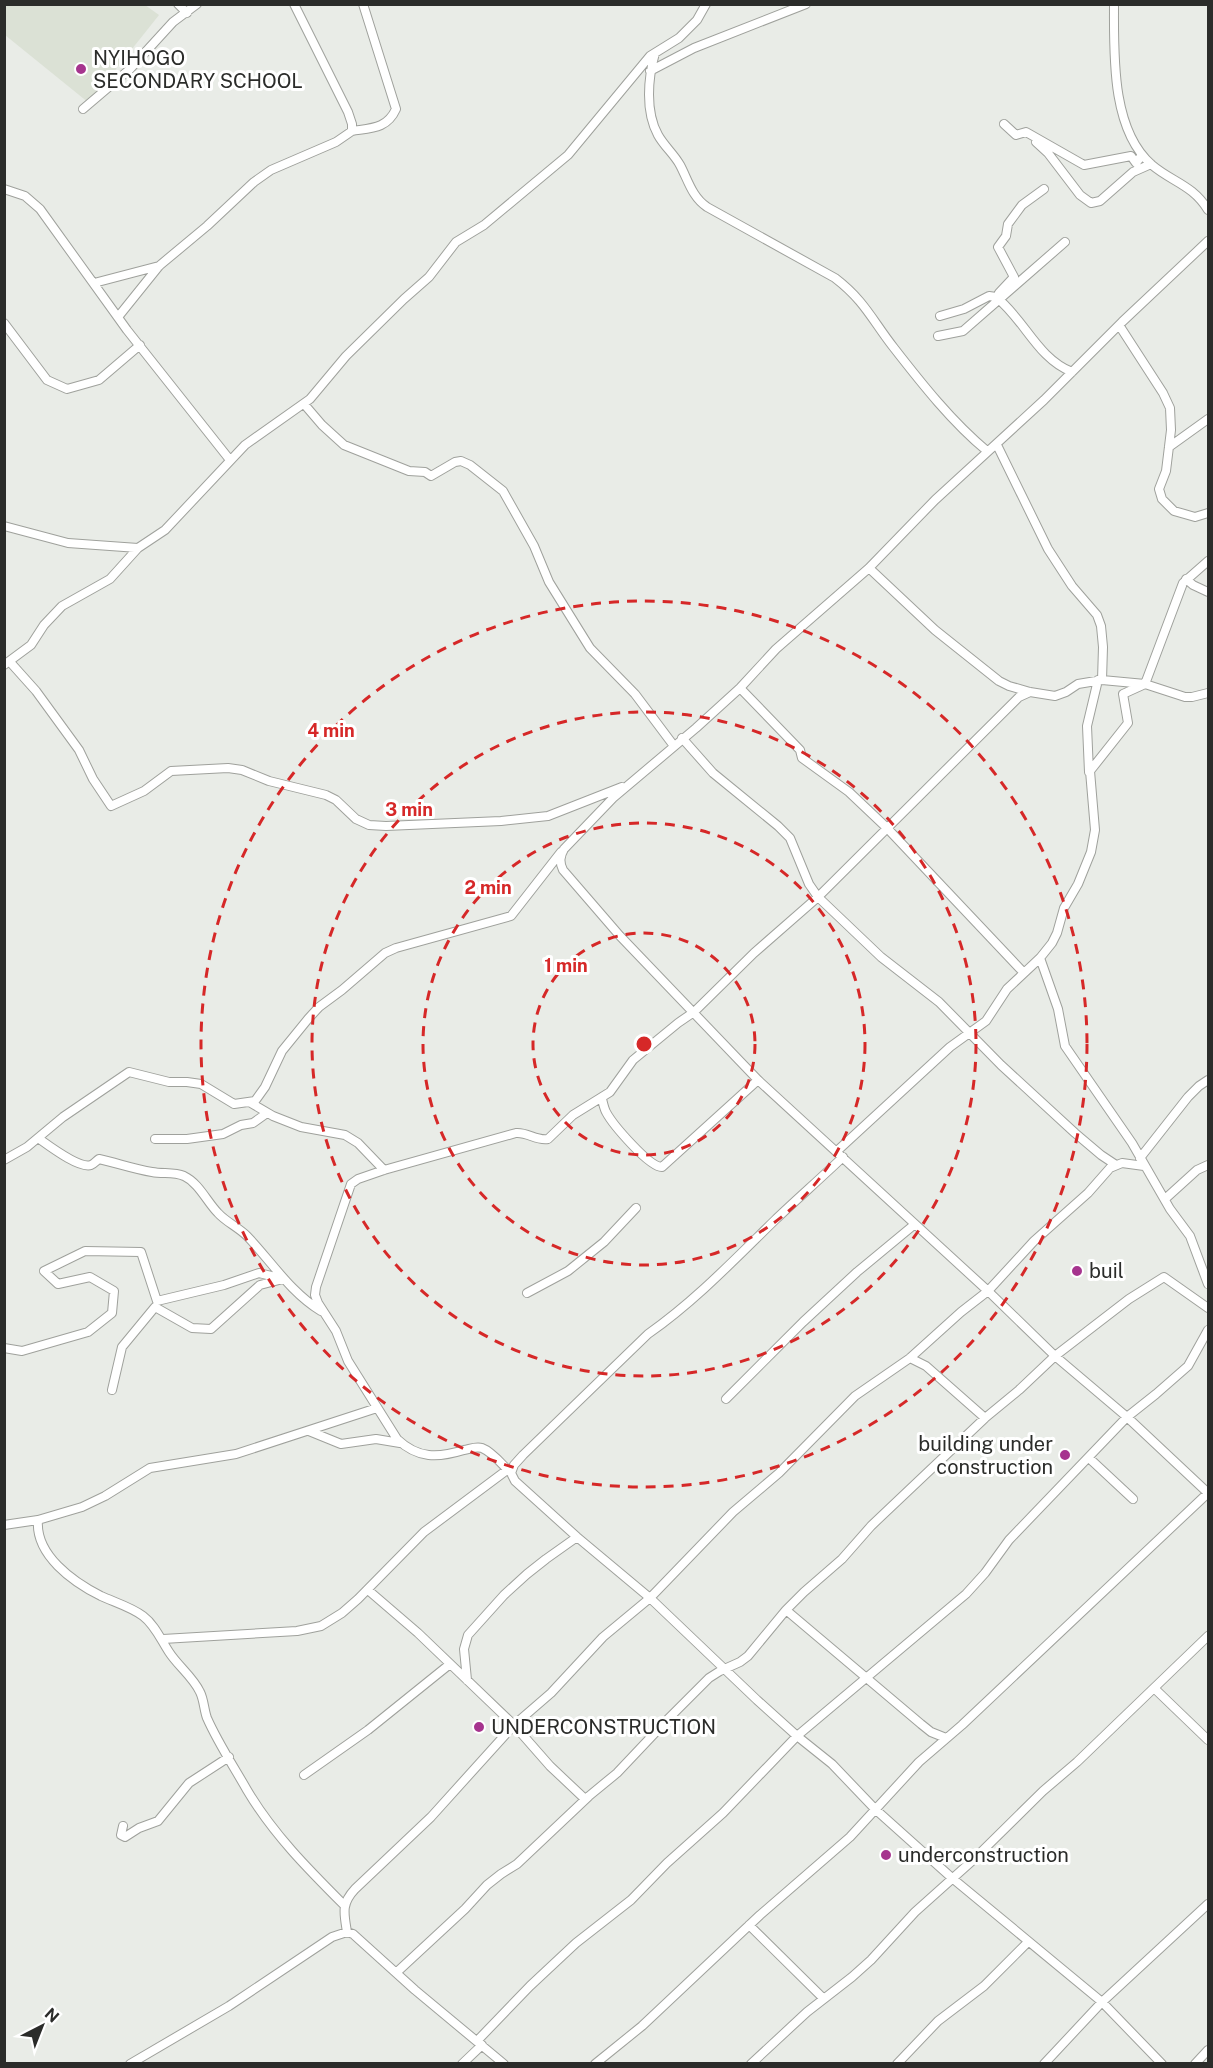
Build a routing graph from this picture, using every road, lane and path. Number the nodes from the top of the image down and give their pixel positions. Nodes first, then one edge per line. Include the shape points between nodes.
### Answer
1 (178, 4) edge
2 (197, 4) edge
3 (294, 4) edge
4 (363, 4) edge
5 (706, 4) edge
6 (806, 4) edge
7 (1114, 4) edge
8 (187, 13) junction
9 (655, 52) junction
10 (650, 71) junction
11 (83, 110) dead end
12 (1004, 124) dead end
13 (352, 131) junction
14 (1036, 142) dead end
15 (1142, 155) junction
16 (1151, 164) junction
17 (4, 189) edge
18 (1044, 189) dead end
19 (1209, 210) edge
20 (1209, 241) edge
21 (1065, 242) dead end
22 (159, 266) junction
23 (94, 283) junction
24 (998, 298) junction
25 (940, 316) dead end
26 (118, 317) junction
27 (4, 324) edge
28 (1119, 325) junction
29 (938, 336) dead end
30 (140, 345) junction
31 (1072, 372) junction
32 (304, 404) junction
33 (1209, 419) edge
34 (997, 445) junction
35 (1169, 447) junction
36 (987, 451) junction
37 (231, 460) junction
38 (1209, 513) edge
39 (4, 526) edge
40 (138, 548) junction
41 (1209, 561) edge
42 (869, 568) junction
43 (1186, 579) junction
44 (1209, 592) edge
45 (7, 663) edge
46 (1100, 680) junction
47 (1145, 684) junction
48 (740, 688) junction
49 (1030, 692) junction
50 (1209, 693) edge
51 (682, 738) junction
52 (674, 746) junction
53 (1089, 774) junction
54 (627, 786) junction
55 (886, 828) junction
56 (564, 849) junction
57 (818, 897) junction
58 (1040, 958) junction
59 (1024, 973) junction
60 (694, 1012) junction
61 (969, 1034) junction
62 (758, 1080) junction
63 (1209, 1080) edge
64 (602, 1099) junction
65 (251, 1103) junction
66 (267, 1113) junction
67 (38, 1138) junction
68 (155, 1139) dead end
69 (840, 1154) junction
70 (4, 1160) edge
71 (1142, 1162) junction
72 (1116, 1165) junction
73 (1209, 1165) edge
74 (384, 1170) junction
75 (1165, 1199) junction
76 (636, 1208) dead end
77 (915, 1224) junction
78 (284, 1279) junction
79 (1209, 1284) edge
80 (988, 1291) junction
81 (527, 1293) dead end
82 (1209, 1308) edge
83 (324, 1313) junction
84 (1209, 1329) edge
85 (4, 1348) edge
86 (1055, 1356) junction
87 (910, 1358) junction
88 (112, 1390) dead end
89 (726, 1399) dead end
90 (377, 1408) junction
91 (1127, 1417) junction
92 (985, 1418) junction
93 (309, 1431) junction
94 (400, 1443) junction
95 (1089, 1458) junction
96 (509, 1472) junction
97 (1133, 1499) dead end
98 (38, 1520) junction
99 (4, 1525) edge
100 (577, 1537) junction
101 (368, 1590) junction
102 (650, 1598) junction
103 (786, 1610) junction
104 (1209, 1636) edge
105 (163, 1639) junction
106 (450, 1664) junction
107 (726, 1668) junction
108 (867, 1678) junction
109 (467, 1680) junction
110 (1155, 1689) junction
111 (514, 1725) junction
112 (797, 1737) junction
113 (946, 1738) junction
114 (1209, 1740) edge
115 (229, 1757) junction
116 (304, 1775) dead end
117 (585, 1799) junction
118 (875, 1809) junction
119 (123, 1826) dead end
120 (952, 1878) junction
121 (1209, 1904) edge
122 (344, 1905) junction
123 (749, 1925) junction
124 (347, 1932) junction
125 (1027, 1942) junction
126 (396, 1972) junction
127 (824, 1999) junction
128 (1102, 2002) junction
129 (480, 2043) junction
130 (1209, 2050) edge
131 (130, 2064) edge
132 (462, 2064) edge
133 (504, 2064) edge
134 (595, 2064) edge
135 (751, 2064) edge
136 (897, 2064) edge
137 (1044, 2064) edge
138 (1162, 2064) edge
139 (1195, 2064) edge

1 - 8 street
2 - 8 street
3 - 13 street via 348,111
4 - 13 street via 396,109 382,126
5 - 9 street via 679,38
6 - 10 street via 694,48
7 - 15 street via 1120,109
8 - 11 street
9 - 10 street
9 - 32 street via 568,155 484,225 456,242 429,277 346,356
10 - 36 street via 651,118 697,199 849,289 937,401
12 - 15 street via 1016,135 1026,132 1084,165 1131,156 1136,162
13 - 22 street via 271,170
14 - 16 street via 1091,203 1100,201 1133,172
15 - 16 street
16 - 19 street via 1190,188
17 - 23 street via 25,196 40,209
18 - 24 street via 1022,205 998,244 1014,277
20 - 28 street
21 - 24 street
22 - 23 street
22 - 26 street
23 - 26 street
24 - 25 street via 989,296
24 - 29 street via 963,332
24 - 31 street via 1052,362
26 - 30 street
27 - 30 street via 47,380 67,389 99,380
28 - 31 street
28 - 35 street via 1168,402
30 - 37 street
31 - 34 street
32 - 37 street via 266,428
32 - 52 street via 335,438 354,450 431,476 455,462 465,462 497,485 508,498 549,582 590,648 642,702
33 - 35 street
34 - 36 street
34 - 46 street via 1048,549 1097,615 1103,647
35 - 38 street via 1159,489 1162,499 1174,511 1195,517
36 - 42 street
37 - 40 street via 171,525
39 - 40 street via 68,543
40 - 45 street via 110,579 62,606 31,645
41 - 43 street
42 - 48 street via 776,649
42 - 49 street via 963,653 1004,684
43 - 44 street
43 - 47 street
45 - 54 street via 36,691 79,750 111,806 181,769 236,769 269,782 326,795 356,819 386,826 548,816
46 - 47 street
46 - 49 street via 1078,684 1055,696
46 - 53 street via 1087,726
47 - 50 street via 1185,697
47 - 53 street via 1123,694 1128,723
48 - 51 street
48 - 55 street via 793,742 802,758 849,792
49 - 55 street via 1019,697
51 - 52 street
51 - 57 street via 714,773 790,838
52 - 54 street
53 - 58 street via 1095,830 1091,852 1064,908 1055,938
54 - 56 street
55 - 57 street
55 - 59 street
56 - 60 street via 560,855 563,870
56 - 65 street via 511,916 385,953 308,1019 282,1051 265,1087
57 - 60 street
57 - 61 street via 881,957 939,1002
58 - 59 street
58 - 71 street via 1058,1009 1065,1046
59 - 61 street via 1007,989 986,1021
60 - 62 street
60 - 64 street via 633,1060
61 - 69 street via 950,1047
61 - 72 street
62 - 64 street via 659,1168 631,1143 605,1111
62 - 69 street
63 - 71 street via 1188,1097
64 - 74 street via 573,1115 546,1140 516,1133
65 - 66 street
65 - 67 street via 234,1104 201,1084 169,1082 129,1072
66 - 68 street via 223,1134
66 - 74 street via 311,1130 345,1135
67 - 70 street
67 - 78 street via 60,1154 86,1165 101,1159 186,1177 218,1214 244,1233
69 - 77 street
69 - 96 street via 727,1268 639,1342
71 - 72 street
71 - 75 street
72 - 80 street via 1034,1241
73 - 75 street via 1197,1170
74 - 83 street via 354,1181 349,1190 315,1290
75 - 79 street via 1190,1236
76 - 81 street via 604,1242 568,1271
77 - 80 street
77 - 89 street via 803,1322
78 - 83 street
78 - 85 street via 259,1273 157,1301 141,1252 86,1251 44,1271 58,1284 90,1277 114,1291 112,1313 87,1332 22,1351
78 - 88 street via 260,1285 211,1329 192,1328 155,1307 122,1347
80 - 86 street
80 - 87 street
82 - 86 street via 1164,1277
83 - 90 street
84 - 91 street via 1188,1366
86 - 91 street
86 - 92 street
87 - 92 street via 926,1366
87 - 102 street via 855,1396 779,1473 733,1512
90 - 93 street
90 - 94 street
91 - 95 street
91 - 113 street via 1209,1493
92 - 103 street
93 - 94 street via 341,1444 376,1438
93 - 98 street via 236,1454 150,1468 97,1500
94 - 96 street via 431,1456 479,1447
95 - 97 street
95 - 108 street via 1009,1540 966,1594
96 - 100 street
96 - 101 street via 424,1532
98 - 99 street
98 - 105 street via 40,1540 64,1571 87,1588 142,1615
100 - 102 street
100 - 109 street via 527,1574 468,1635 464,1649
101 - 105 street via 321,1626 297,1631
101 - 106 street
102 - 107 street
102 - 111 street via 603,1637 551,1693
103 - 107 street via 748,1656
103 - 108 street
104 - 110 street
105 - 115 street via 200,1692 208,1720
106 - 109 street
106 - 116 street via 370,1729
107 - 112 street
107 - 117 street via 709,1678 617,1773
108 - 112 street
108 - 113 street via 931,1732
109 - 111 street
110 - 114 street
110 - 120 street
111 - 117 street
111 - 122 street via 431,1817 355,1888
112 - 118 street via 832,1764
112 - 129 street via 632,1900 576,1943 530,1986
113 - 118 street
115 - 119 street via 189,1783 158,1821 125,1837 121,1835
115 - 122 street via 270,1825
117 - 126 street
118 - 120 street
118 - 123 street via 837,1849
120 - 125 street
120 - 127 street via 872,1960
121 - 128 street
122 - 124 street
123 - 127 street
123 - 134 street via 642,2026
124 - 126 street
124 - 131 street via 332,1937 229,2006
125 - 128 street
125 - 136 street via 984,1986 938,2021
126 - 129 street
127 - 135 street
128 - 137 street
128 - 138 street
129 - 132 street
129 - 133 street
130 - 139 street

